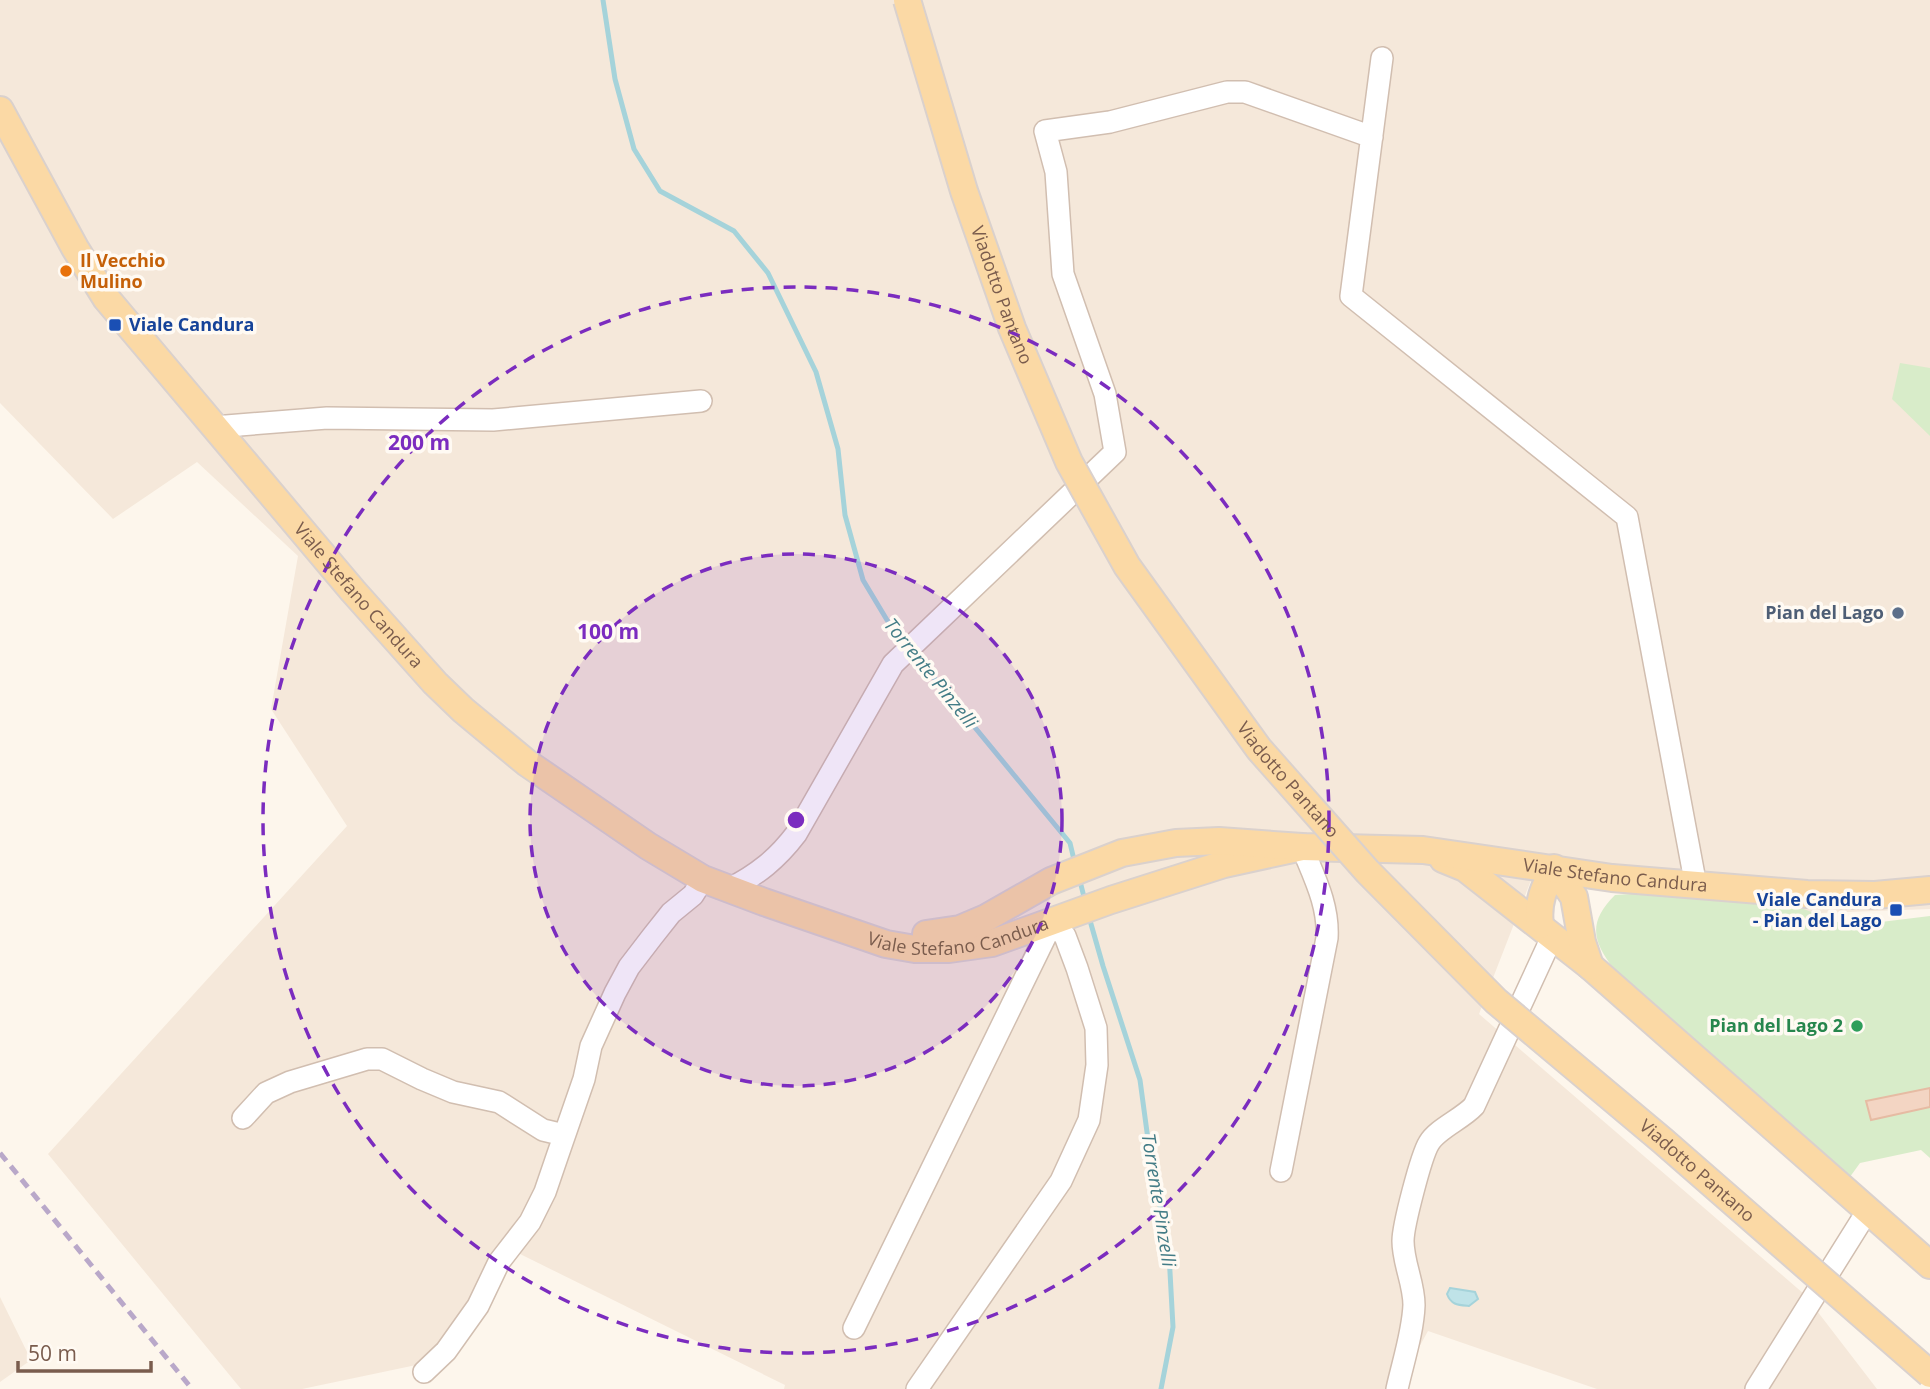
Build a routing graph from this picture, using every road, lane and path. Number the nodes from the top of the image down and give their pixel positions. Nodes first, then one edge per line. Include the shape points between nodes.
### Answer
1 (907, 0) edge
2 (1382, 58) dead end
3 (0, 110) edge
4 (1372, 137) junction
5 (701, 401) dead end
6 (214, 427) junction
7 (1302, 847) junction
8 (1423, 850) junction
9 (1554, 868) junction
10 (703, 878) junction
11 (1612, 878) junction
12 (1696, 886) junction
13 (729, 889) junction
14 (1930, 890) edge
15 (1580, 919) junction
16 (1059, 920) junction
17 (851, 931) junction
18 (1546, 931) junction
19 (1590, 966) junction
20 (243, 1118) dead end
21 (564, 1135) junction
22 (1281, 1171) dead end
23 (1868, 1210) junction
24 (1930, 1265) edge
25 (854, 1328) dead end
26 (424, 1372) dead end
27 (1930, 1374) edge
28 (917, 1389) edge
29 (1397, 1389) edge
30 (1756, 1389) edge

1 - 27 main road, Viadotto Pantano, bridge via 964,191 1012,328 1069,462 1127,566 1259,749 1368,872 1496,1001
2 - 4 street
3 - 6 main road, Viale Stefano Candura via 101,290
4 - 12 street via 1351,296 1627,517
4 - 13 street via 1245,92 1227,92 1110,122 1045,131 1056,172 1063,274 1105,394 1115,453 893,664 796,834 768,866
5 - 6 street via 493,420 327,418
6 - 10 main road, Viale Stefano Candura via 353,591 463,710 527,763
7 - 8 main road, Viale Stefano Candura
7 - 16 main road, Viale Stefano Candura via 1224,863
7 - 17 main road, Viale Stefano Candura via 1219,841 1122,853 1051,881 960,929 916,936
7 - 22 street via 1324,903 1328,938
8 - 9 main road, Viale Stefano Candura
8 - 18 main road via 1465,869
9 - 11 main road, Viale Stefano Candura
9 - 15 main road via 1574,897
9 - 18 main road via 1538,909
10 - 13 main road, Viale Stefano Candura
10 - 21 street via 629,967 591,1046
11 - 12 main road, Viale Stefano Candura
11 - 15 main road via 1590,899
12 - 14 main road, Viale Stefano Candura via 1875,895
13 - 17 main road, Viale Stefano Candura
15 - 19 main road
16 - 17 main road, Viale Stefano Candura via 992,943 949,948 915,949
16 - 25 street
16 - 28 street via 1096,1028 1097,1065 1089,1120 1061,1181
18 - 19 main road
18 - 29 street via 1474,1107 1428,1144 1406,1216 1403,1241 1414,1305
19 - 23 main road
20 - 21 street via 266,1093 290,1082 367,1059 382,1059 453,1092 499,1102 542,1130
21 - 26 street via 530,1222 499,1262 478,1306 446,1351
23 - 24 main road
23 - 30 street

